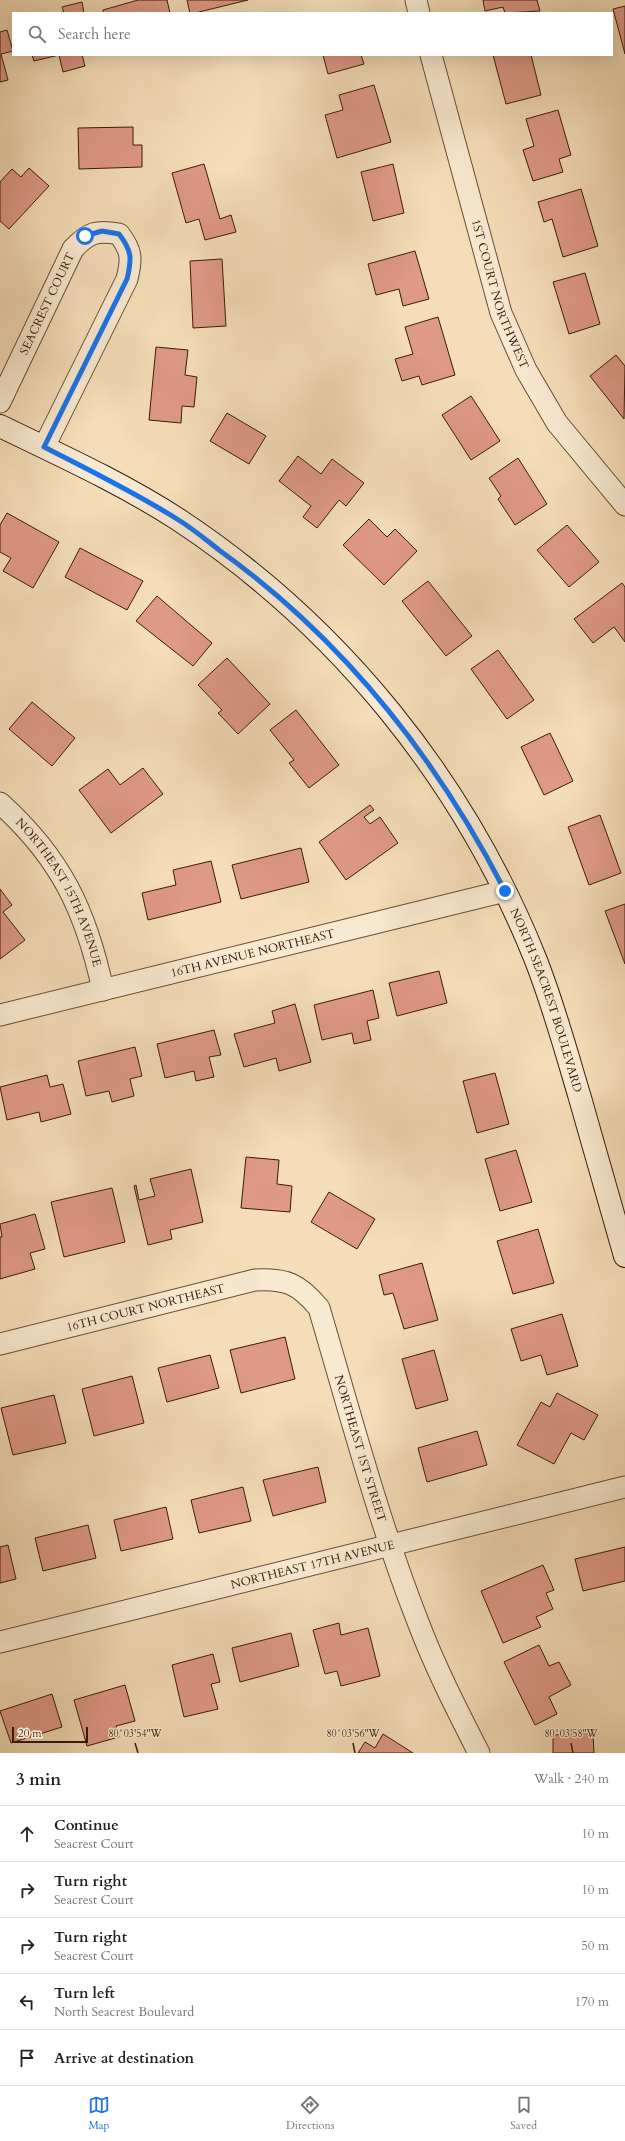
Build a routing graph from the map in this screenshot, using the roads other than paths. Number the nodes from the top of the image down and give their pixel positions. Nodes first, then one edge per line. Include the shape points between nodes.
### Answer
1 (416, 0) edge
2 (419, 12) edge
3 (431, 56) edge
4 (0, 402) edge
5 (0, 426) edge
6 (44, 447) junction
7 (625, 505) edge
8 (0, 803) edge
9 (505, 891) junction
10 (103, 990) junction
11 (0, 1015) edge
12 (625, 1256) edge
13 (292, 1284) joint
14 (0, 1344) edge
15 (625, 1487) edge
16 (390, 1545) junction
17 (0, 1642) edge
18 (479, 1753) edge

1 - 2 street
3 - 7 street, 1ST COURT NORTHWEST via 504,320 526,370 557,423
4 - 6 street, SEACREST COURT via 73,249 85,236 102,231 119,234 128,246 131,262 127,279
5 - 6 street, NORTH SEACREST BOULEVARD
6 - 9 street, NORTH SEACREST BOULEVARD via 114,482 178,520 253,574 309,623 361,676 419,748 451,794
8 - 10 street, NORTHEAST 15TH AVENUE via 19,820 46,853 79,908 94,948
9 - 10 street, 16TH AVENUE NORTHEAST
9 - 12 street, NORTH SEACREST BOULEVARD via 535,959 560,1029
10 - 11 street, 16TH AVENUE NORTHEAST
13 - 14 street, 16TH COURT NORTHEAST via 274,1279 255,1280
13 - 16 street, NORTHEAST 1ST STREET via 307,1294 319,1308
15 - 16 street, NORTHEAST 17TH AVENUE
16 - 17 street, NORTHEAST 17TH AVENUE
16 - 18 street, NORTHEAST 1ST STREET via 418,1623

